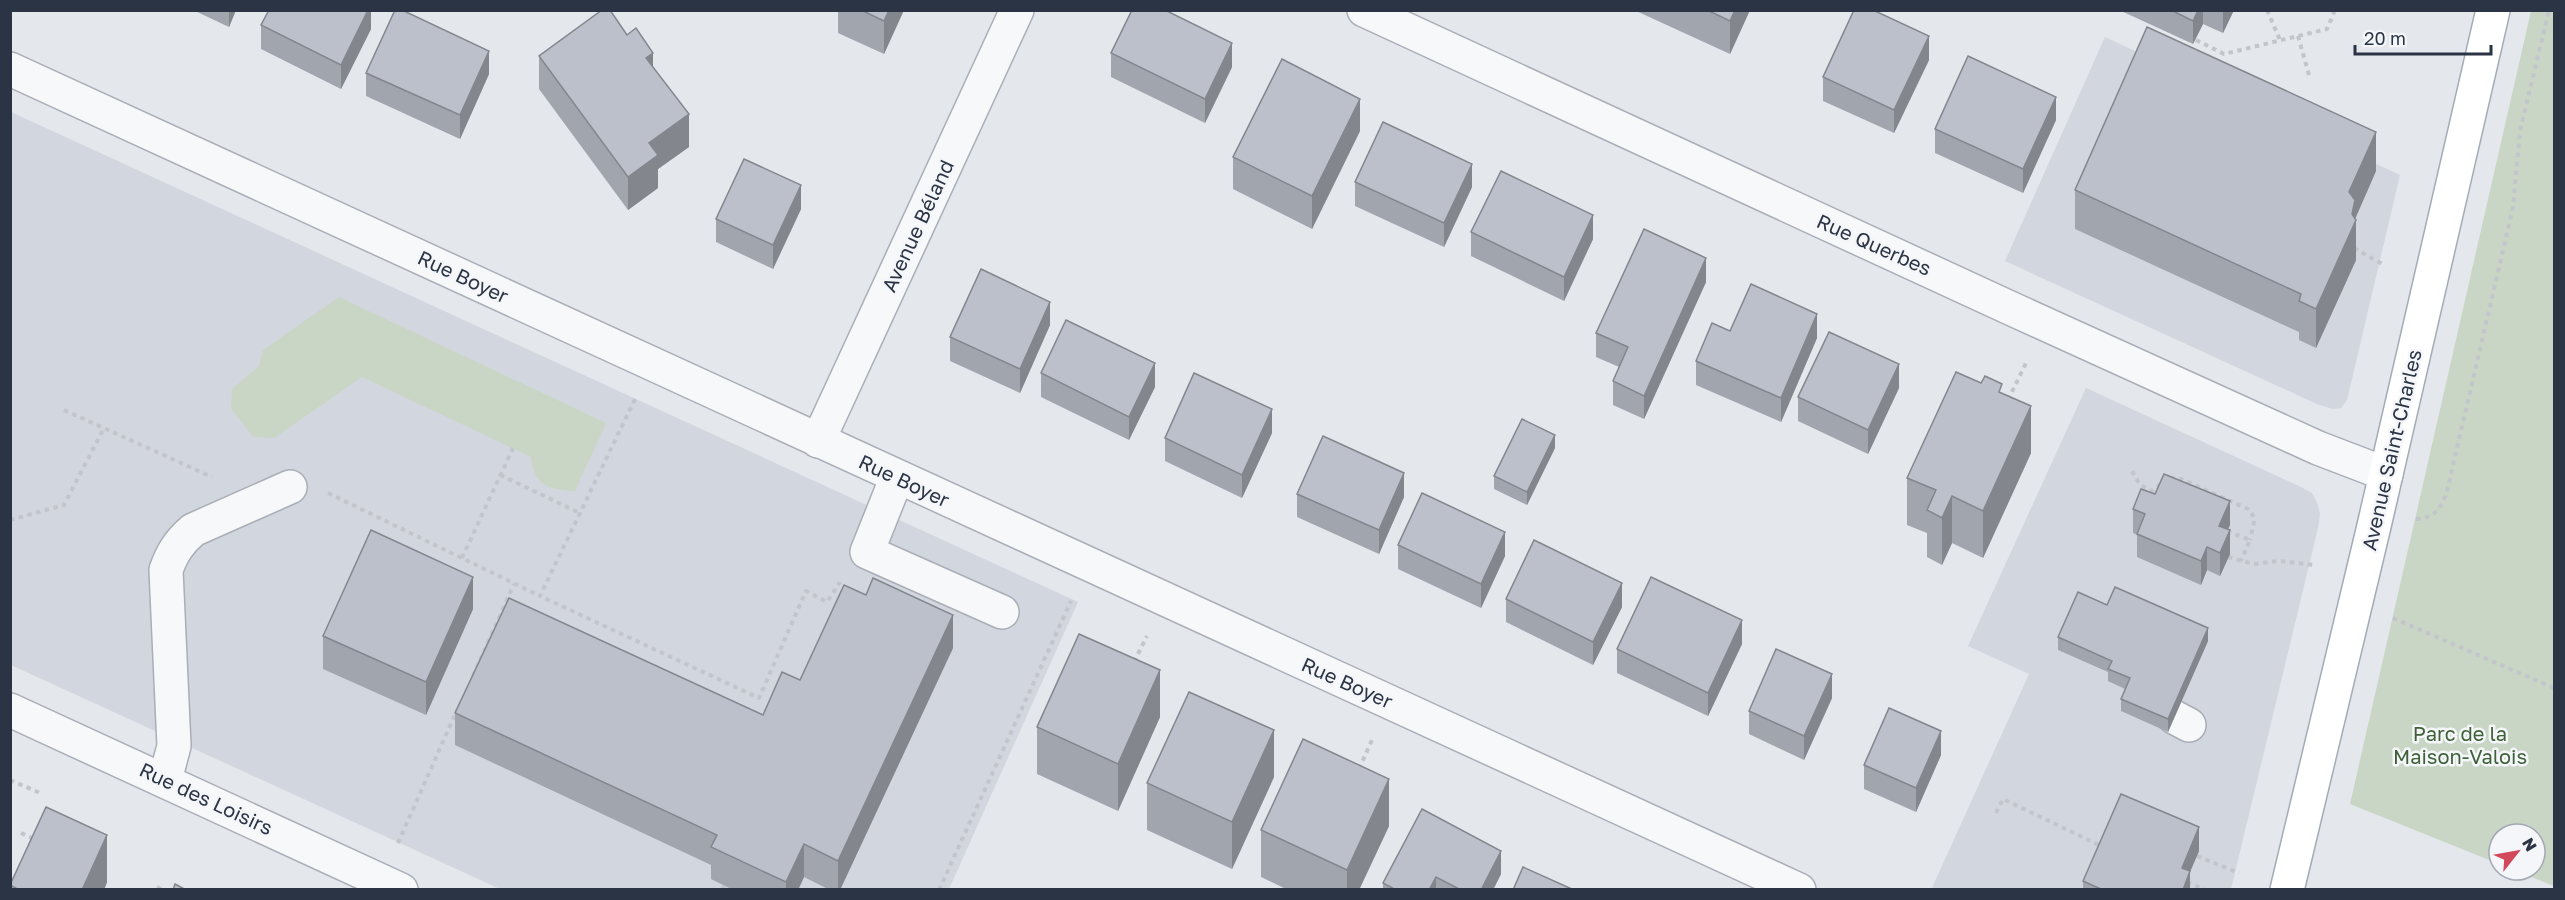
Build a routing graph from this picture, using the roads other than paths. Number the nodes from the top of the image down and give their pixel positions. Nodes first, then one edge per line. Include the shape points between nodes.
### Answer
1 (1017, 10) edge
2 (1364, 10) edge
3 (2493, 10) edge
4 (10, 69) edge
5 (818, 441) junction
6 (2386, 474) junction
7 (897, 477) junction
8 (290, 487) road end
9 (1002, 612) dead end
10 (10, 710) edge
11 (165, 780) junction
12 (401, 890) edge
13 (1799, 890) edge
14 (2287, 890) edge

1 - 5 street, Avenue Béland
2 - 6 street, Rue Querbes via 2318,448
3 - 6 main road, Avenue Saint-Charles
4 - 5 street, Rue Boyer
5 - 7 street, Rue Boyer
6 - 14 main road, Avenue Saint-Charles
7 - 9 street via 867,552
7 - 13 street, Rue Boyer
8 - 11 street via 192,530 171,555 166,570 174,746
10 - 11 street, Rue des Loisirs
11 - 12 street, Rue des Loisirs

